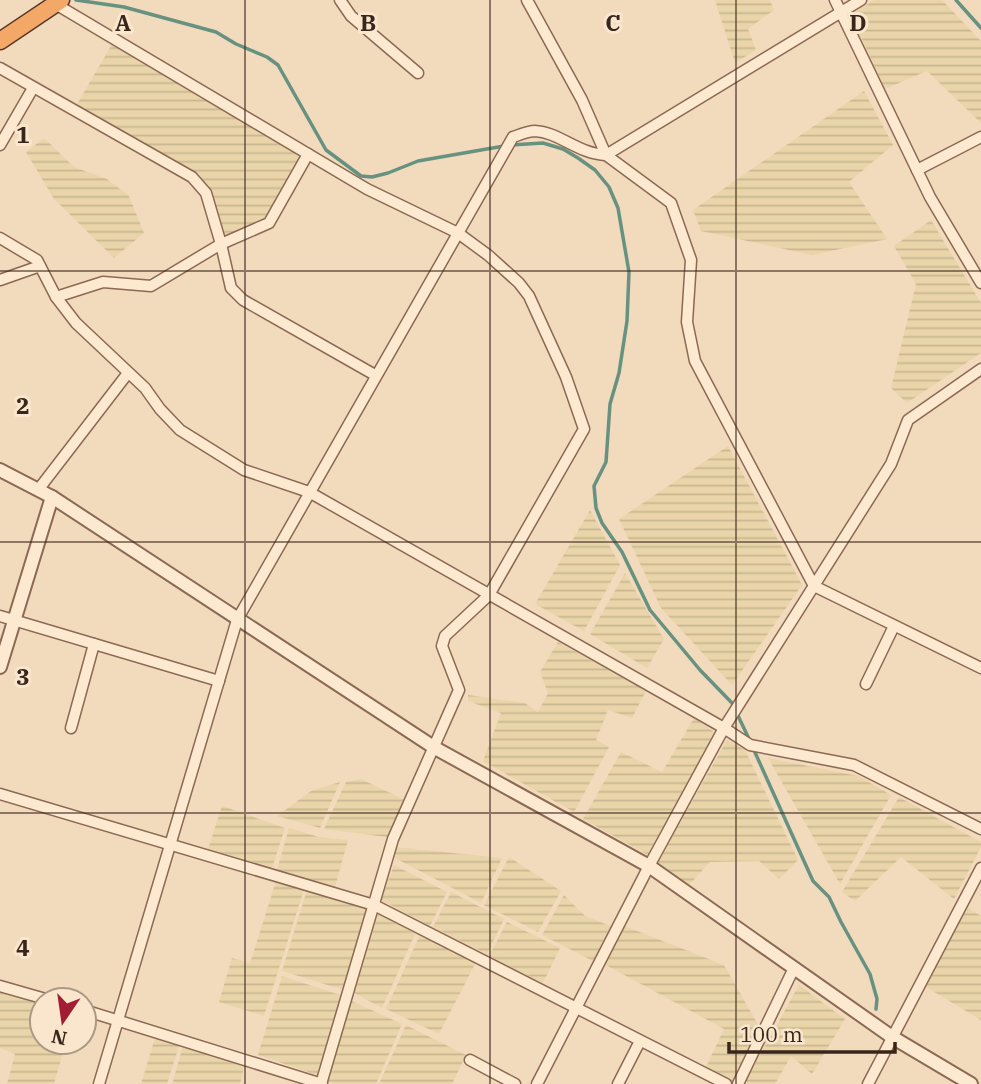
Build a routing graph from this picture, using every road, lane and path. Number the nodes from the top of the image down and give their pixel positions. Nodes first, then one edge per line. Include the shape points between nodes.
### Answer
1 (340, 0) edge
2 (527, 0) edge
3 (835, 0) edge
4 (861, 0) edge
5 (55, 1) edge
6 (841, 13) junction
7 (0, 41) edge
8 (0, 68) edge
9 (418, 73) dead end
10 (33, 88) junction
11 (981, 137) edge
12 (0, 145) edge
13 (308, 153) junction
14 (606, 155) junction
15 (917, 170) junction
16 (458, 233) junction
17 (0, 238) edge
18 (221, 244) junction
19 (40, 266) junction
20 (0, 280) edge
21 (981, 283) edge
22 (56, 297) junction
23 (981, 369) edge
24 (128, 373) junction
25 (375, 375) junction
26 (0, 470) edge
27 (38, 490) junction
28 (309, 492) junction
29 (52, 498) junction
30 (814, 586) junction
31 (489, 595) junction
32 (0, 616) edge
33 (14, 620) junction
34 (237, 620) junction
35 (894, 626) junction
36 (94, 644) junction
37 (0, 667) edge
38 (981, 668) edge
39 (219, 681) junction
40 (866, 684) dead end
41 (71, 728) dead end
42 (724, 728) junction
43 (435, 748) junction
44 (0, 794) edge
45 (981, 828) edge
46 (170, 846) junction
47 (649, 866) junction
48 (981, 868) edge
49 (374, 905) junction
50 (793, 970) junction
51 (0, 986) edge
52 (28, 994) edge
53 (576, 1009) junction
54 (98, 1014) edge
55 (119, 1020) junction
56 (892, 1037) junction
57 (640, 1041) junction
58 (470, 1060) dead end
59 (99, 1084) edge
60 (322, 1084) edge
61 (515, 1084) edge
62 (537, 1084) edge
63 (618, 1084) edge
64 (726, 1084) edge
65 (738, 1084) edge
66 (868, 1084) edge
67 (971, 1084) edge

1 - 9 street via 351,16
2 - 14 street via 582,100
3 - 6 street
4 - 6 street
5 - 7 highway
5 - 13 street
6 - 14 street
6 - 15 street
8 - 10 street
10 - 12 street
10 - 18 street via 192,177 206,192
11 - 15 street
13 - 16 street via 367,189
13 - 18 street via 269,223
14 - 16 street via 591,155 534,131 513,137
14 - 30 street via 671,202 691,260 687,322 695,360
15 - 21 street
16 - 25 street
16 - 31 street via 529,296 584,429
17 - 19 street
18 - 22 street via 151,286 103,282
18 - 25 street via 231,288 243,300
19 - 20 street
19 - 22 street
22 - 24 street
23 - 30 street via 908,420 891,464
24 - 27 street
24 - 28 street via 180,430 244,470
25 - 28 street
26 - 27 street
27 - 29 street
28 - 31 street
28 - 34 street
29 - 33 street
29 - 34 street
30 - 35 street
30 - 42 street
31 - 42 street
31 - 43 street via 445,636 442,646 459,690
32 - 33 street
33 - 36 street
33 - 37 street
34 - 39 street
34 - 43 street
35 - 38 street
35 - 40 street
36 - 39 street
36 - 41 street
39 - 46 street
42 - 45 street via 750,745 854,765
42 - 47 street
43 - 47 street
43 - 49 street via 393,839
44 - 46 street
46 - 49 street
46 - 55 street
47 - 50 street
47 - 53 street
48 - 56 street
49 - 53 street
49 - 60 street
50 - 56 street
50 - 65 street
51 - 52 street
53 - 57 street
53 - 62 street
54 - 55 street
55 - 59 street
55 - 60 street
56 - 66 street
56 - 67 street
57 - 63 street
57 - 64 street
58 - 61 street

